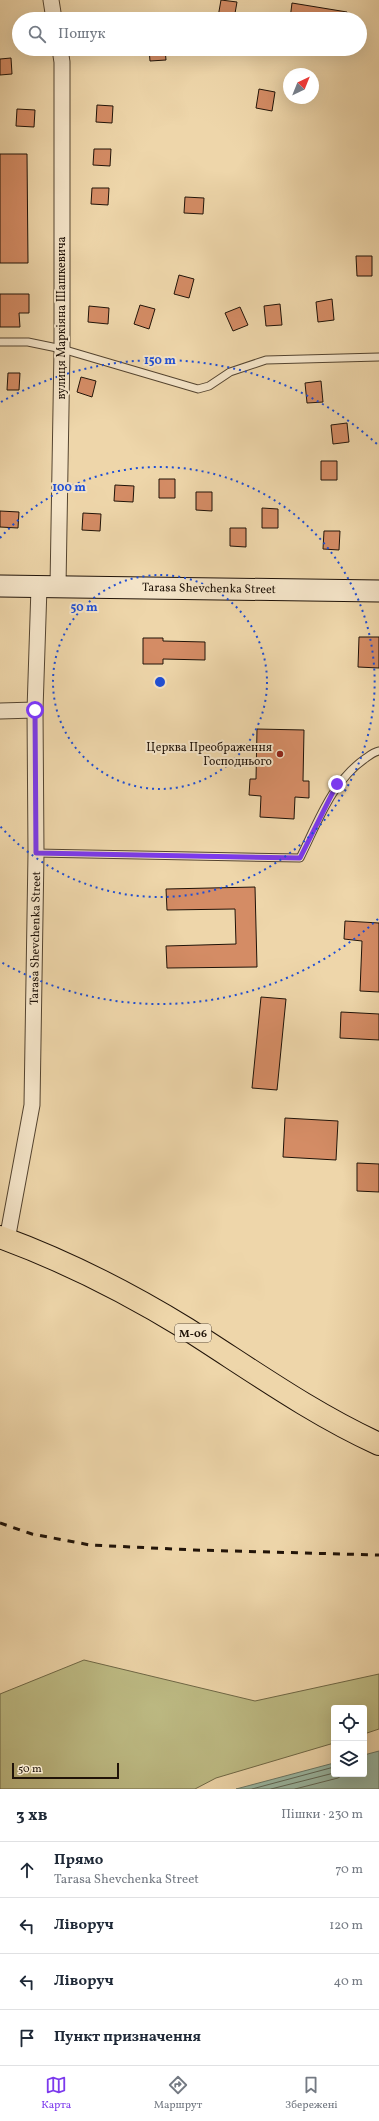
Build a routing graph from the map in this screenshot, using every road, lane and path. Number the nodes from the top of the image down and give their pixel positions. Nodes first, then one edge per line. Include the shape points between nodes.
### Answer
1 (50, 0) edge
2 (53, 12) edge
3 (61, 56) edge
4 (0, 342) edge
5 (62, 349) junction
6 (379, 357) edge
7 (0, 586) edge
8 (48, 587) junction
9 (379, 591) edge
10 (35, 710) junction
11 (0, 711) edge
12 (379, 751) edge
13 (36, 853) junction
14 (4, 1238) edge
15 (379, 1444) edge

1 - 2 street
3 - 5 street, вулиця Маркіяна Шашкевича
4 - 5 lane via 28,342
5 - 6 lane via 198,389 209,386 230,372 266,360
5 - 8 street, вулиця Маркіяна Шашкевича
7 - 8 street, Tarasa Shevchenka Street
8 - 9 street, Tarasa Shevchenka Street
8 - 10 street, Tarasa Shevchenka Street
10 - 11 street
10 - 13 street, Tarasa Shevchenka Street
12 - 13 lane via 355,765 337,784 300,858
13 - 14 street, Tarasa Shevchenka Street via 32,1105
14 - 15 highway, М-06 via 131,1297 304,1403

